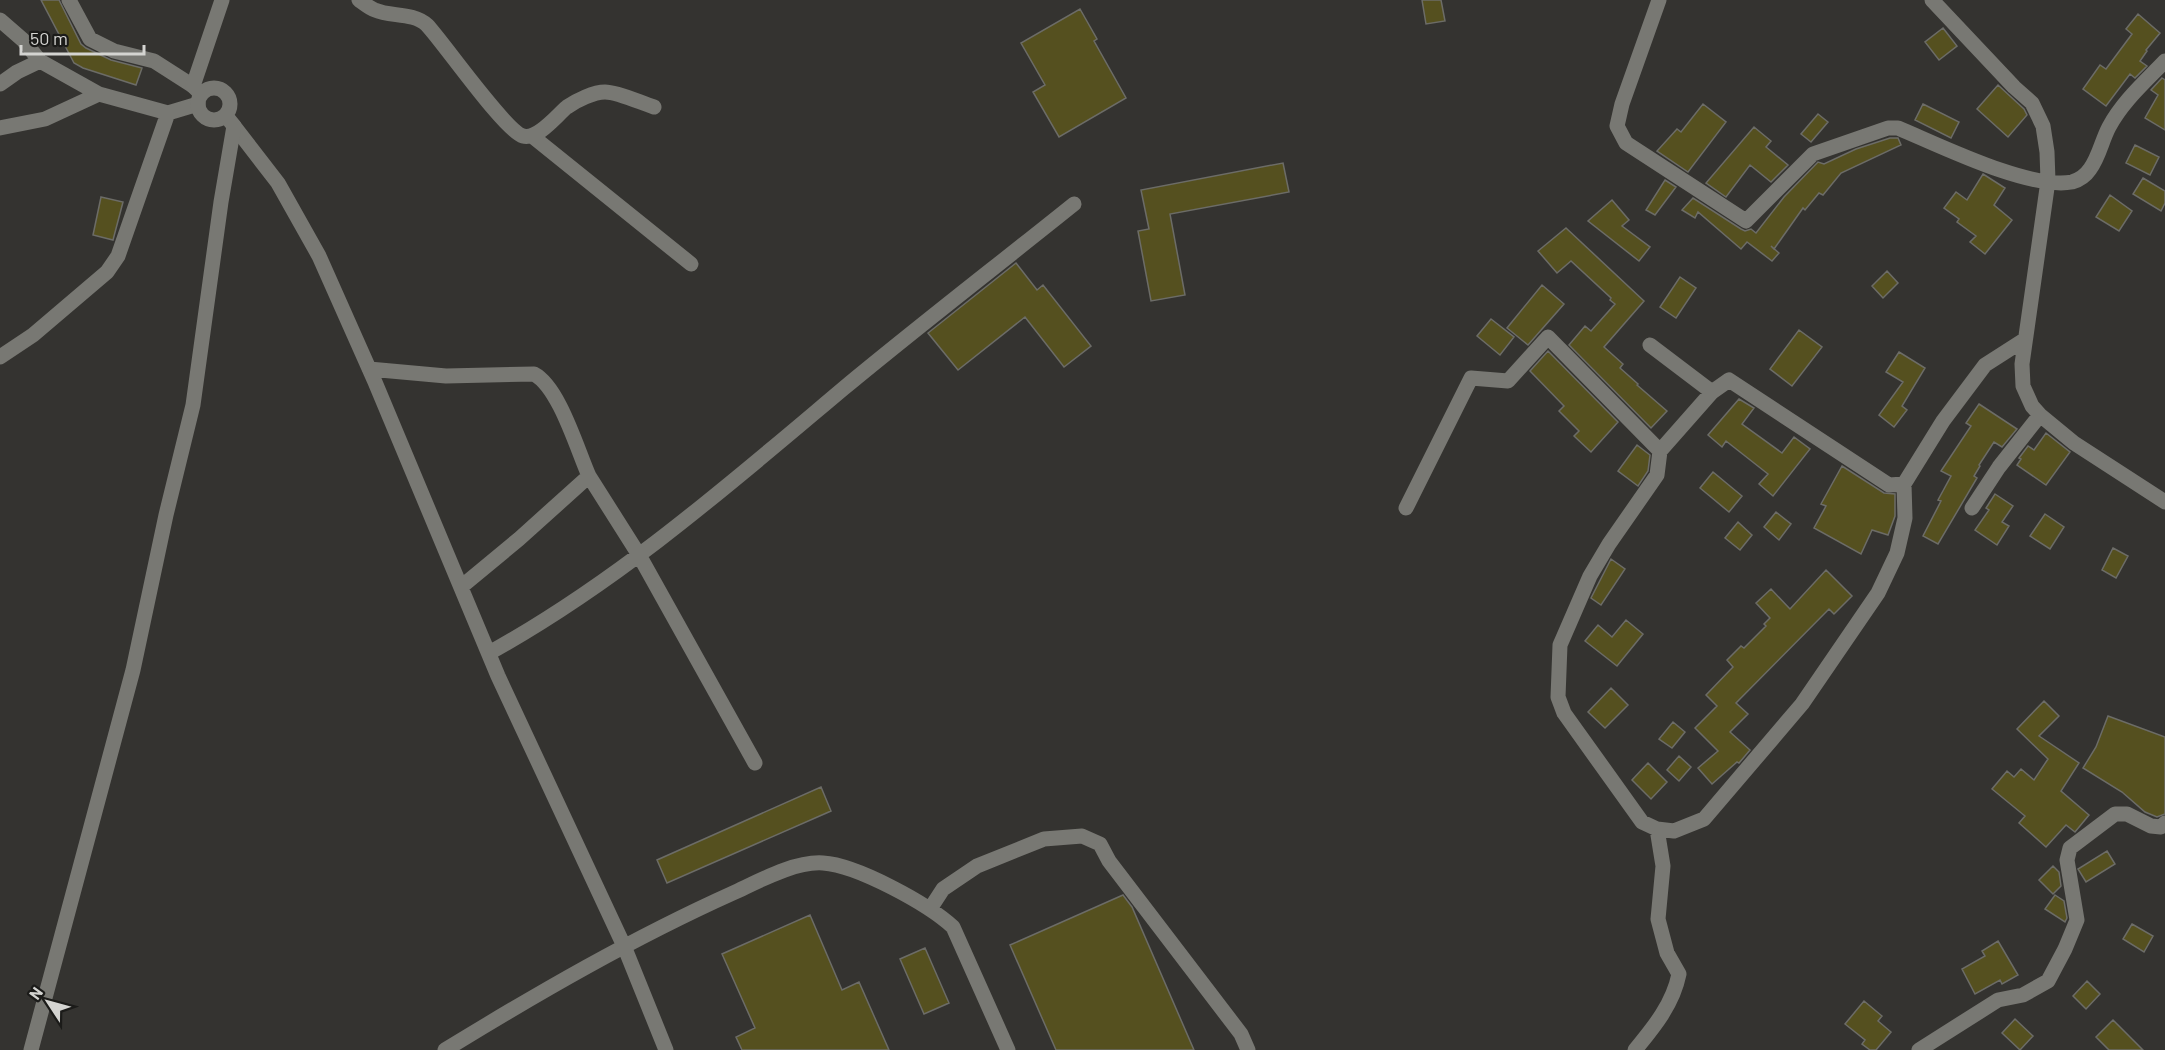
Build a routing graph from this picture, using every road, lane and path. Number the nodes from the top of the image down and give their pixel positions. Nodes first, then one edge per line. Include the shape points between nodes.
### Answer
1 (69, 0) edge
2 (222, 0) edge
3 (359, 0) edge
4 (1659, 0) edge
5 (1932, 0) edge
6 (0, 20) edge
7 (40, 61) junction
8 (2165, 61) edge
9 (0, 84) edge
10 (99, 94) junction
11 (197, 95) junction
12 (654, 107) dead end
13 (168, 113) junction
14 (230, 121) junction
15 (0, 128) edge
16 (532, 136) junction
17 (2048, 181) junction
18 (1074, 204) dead end
19 (692, 264) dead end
20 (2024, 340) junction
21 (1650, 345) dead end
22 (0, 357) edge
23 (369, 369) junction
24 (1712, 392) junction
25 (2040, 415) junction
26 (1660, 451) junction
27 (589, 476) junction
28 (1904, 484) junction
29 (2165, 502) edge
30 (1406, 508) dead end
31 (1972, 508) dead end
32 (639, 555) junction
33 (461, 587) junction
34 (489, 653) junction
35 (755, 763) dead end
36 (2165, 823) edge
37 (1657, 829) junction
38 (930, 909) junction
39 (624, 946) junction
40 (31, 1050) edge
41 (445, 1050) edge
42 (666, 1050) edge
43 (1008, 1050) edge
44 (1248, 1050) edge
45 (1635, 1050) edge
46 (1919, 1050) edge

1 - 11 street via 90,39 114,51 154,61
2 - 11 street
3 - 16 street via 376,11 401,14 425,23 514,131
4 - 17 street via 1617,126 1626,143 1746,220 1813,154 1888,128 1898,128 2002,171
5 - 17 street via 2032,103 2043,126
6 - 7 street
7 - 9 street
7 - 10 street
8 - 17 street via 2126,101 2091,169 2071,182
10 - 13 street
10 - 15 street via 45,119
11 - 13 street
11 - 14 street via 202,115 211,120
11 - 14 street via 215,87 225,91 231,106
12 - 16 street via 607,92 593,94 569,105
13 - 22 street via 118,256 107,272 33,335
14 - 23 street via 278,183 319,256
14 - 40 street via 193,405 133,670
16 - 19 street
17 - 20 street
18 - 32 street
20 - 25 street via 2023,386
20 - 28 street via 1985,365 1943,421
21 - 24 street
23 - 27 street via 446,376 534,374 554,394
23 - 33 street
24 - 26 street
24 - 28 street via 1729,380 1889,485
25 - 29 street
25 - 31 street
26 - 30 street via 1548,337 1508,381 1471,378
26 - 37 street via 1657,475 1590,576 1560,645 1558,697 1564,712 1642,822
27 - 32 street
27 - 33 street
28 - 37 street via 1905,518 1897,553 1878,593 1802,704 1704,819 1674,831
32 - 34 street via 538,626
32 - 35 street
33 - 34 street
34 - 39 street
36 - 46 street via 2161,827 2151,826 2127,814 2115,814 2070,848 2067,860 2077,920 2048,981 2023,995 1998,1000
37 - 45 street via 1663,866 1658,919 1667,953 1679,974 1676,990
38 - 39 street via 848,867 822,863 783,870
38 - 43 street via 953,927
38 - 44 street via 943,889 977,866 1044,839 1082,836 1100,844 1241,1034
39 - 41 street
39 - 42 street

